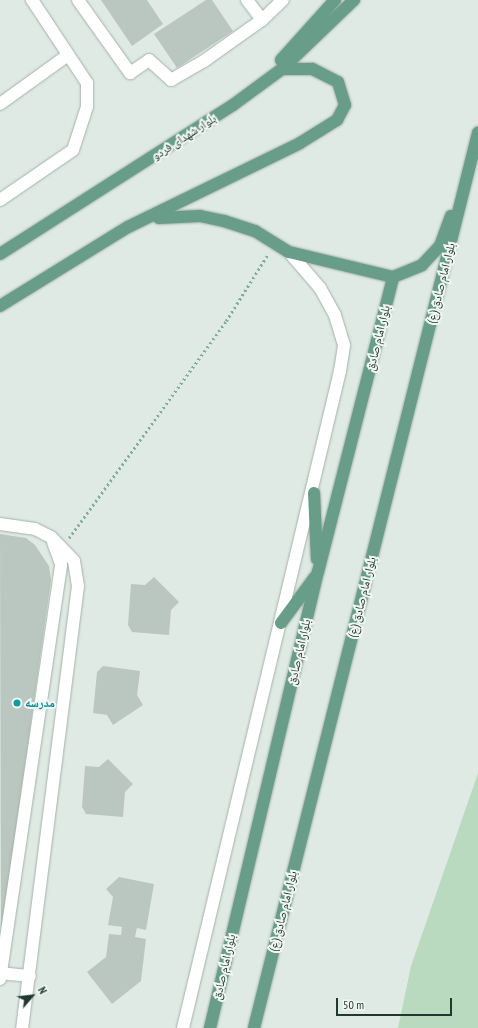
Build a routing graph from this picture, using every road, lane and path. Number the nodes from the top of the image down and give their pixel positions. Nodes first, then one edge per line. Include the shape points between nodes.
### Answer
1 (32, 0) edge
2 (78, 0) edge
3 (248, 0) edge
4 (283, 0) edge
5 (335, 0) edge
6 (354, 0) edge
7 (262, 20) junction
8 (68, 55) junction
9 (282, 69) junction
10 (258, 86) junction
11 (0, 104) edge
12 (478, 132) edge
13 (470, 166) junction
14 (0, 200) edge
15 (146, 220) junction
16 (273, 241) junction
17 (289, 252) junction
18 (0, 254) edge
19 (393, 277) junction
20 (0, 306) edge
21 (314, 493) junction
22 (0, 524) edge
23 (51, 537) junction
24 (62, 548) junction
25 (318, 572) junction
26 (281, 623) junction
27 (0, 975) edge
28 (30, 976) junction
29 (22, 1028) edge
30 (183, 1028) edge
31 (210, 1028) edge
32 (254, 1028) edge

1 - 8 street
2 - 7 street via 130,73 149,60 171,80
3 - 7 street
4 - 7 street
5 - 10 main road
6 - 9 main road, بلوار شهدای فردو
8 - 11 street
8 - 14 street via 87,83 88,107 78,140 73,150
9 - 10 main road, بلوار شهدای فردو
9 - 15 main road via 312,69 338,82 345,104 337,120 300,143
10 - 18 main road, بلوار شهدای فردو
12 - 13 main road
13 - 19 main road via 440,246 422,265
13 - 32 main road, بلوار امام صادق (ع)
15 - 16 main road via 200,216 255,231
15 - 20 main road via 115,235
16 - 17 main road
16 - 24 path via 253,282
17 - 19 main road
17 - 21 street via 320,288 344,345
19 - 25 main road, بلوار امام صادق
21 - 25 main road
21 - 26 street
22 - 23 street via 35,529
23 - 24 street
23 - 27 street via 61,564
24 - 28 street via 74,561 78,586
25 - 26 main road
25 - 31 main road, بلوار امام صادق
26 - 30 street
27 - 28 street
28 - 29 street

